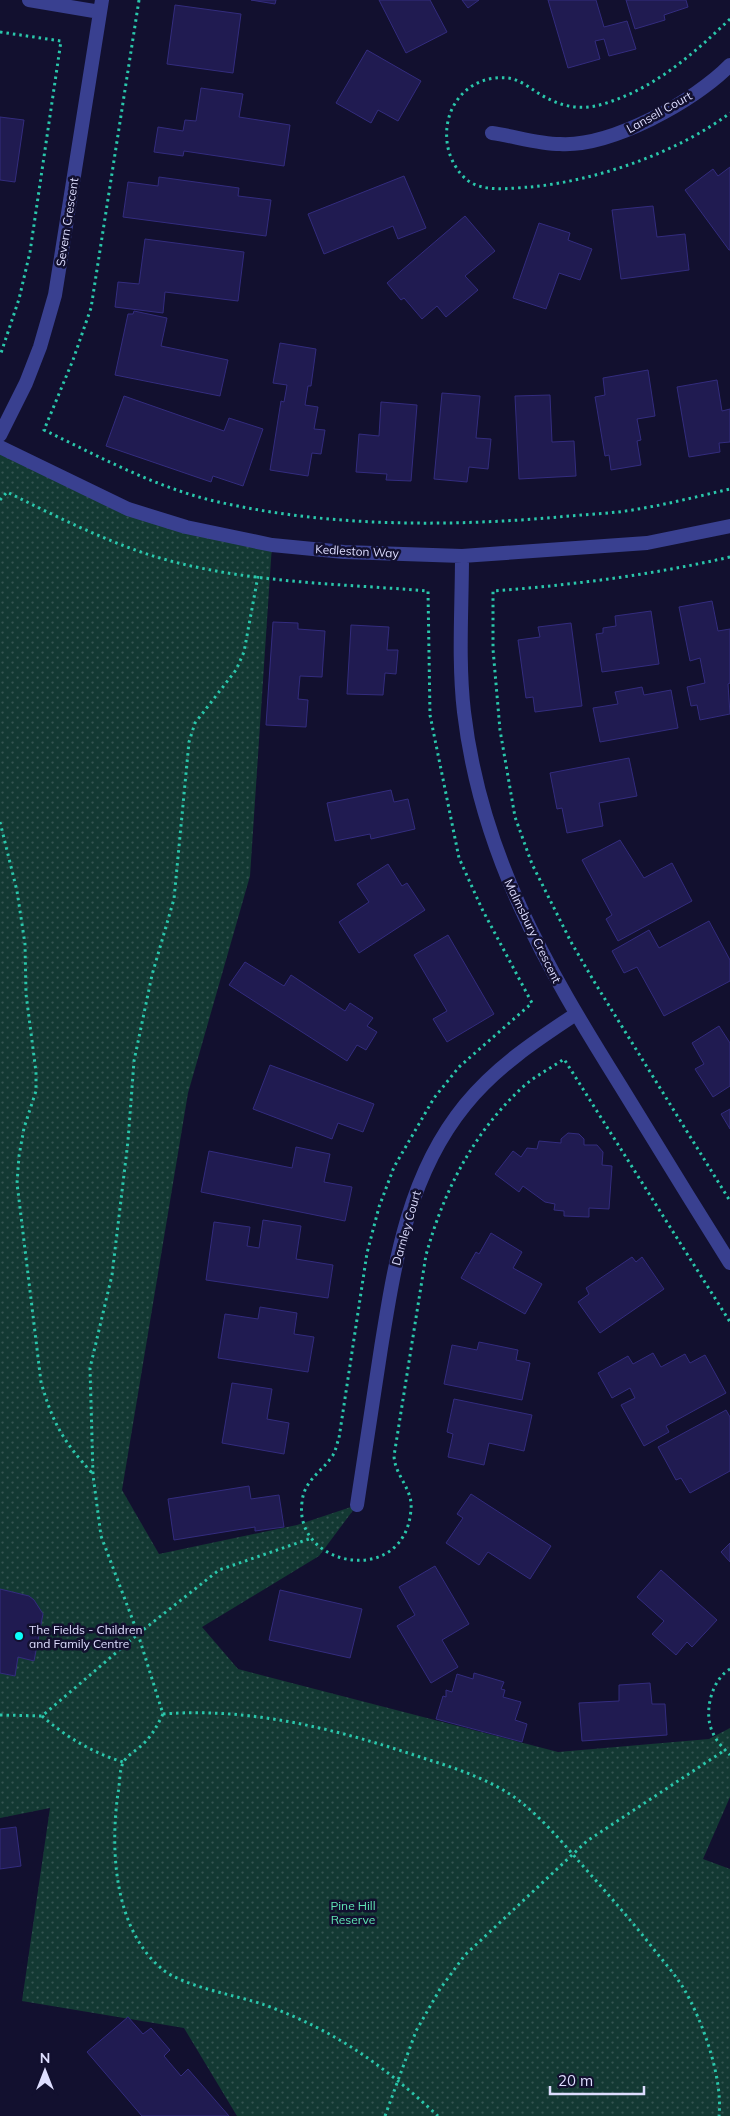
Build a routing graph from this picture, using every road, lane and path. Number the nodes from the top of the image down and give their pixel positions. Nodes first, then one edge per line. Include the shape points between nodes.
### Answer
1 (29, 0) edge
2 (139, 0) edge
3 (101, 6) edge
4 (0, 32) edge
5 (730, 66) edge
6 (492, 133) dead end
7 (0, 356) edge
8 (0, 435) edge
9 (0, 447) edge
10 (730, 489) edge
11 (7, 492) dead end
12 (0, 500) edge
13 (730, 526) edge
14 (462, 556) junction
15 (730, 557) edge
16 (258, 576) dead end
17 (0, 822) edge
18 (576, 1014) junction
19 (564, 1059) dead end
20 (730, 1201) edge
21 (730, 1263) edge
22 (730, 1322) edge
23 (93, 1475) junction
24 (357, 1505) dead end
25 (312, 1538) dead end
26 (138, 1634) junction
27 (730, 1669) edge
28 (163, 1714) junction
29 (0, 1716) edge
30 (42, 1716) junction
31 (725, 1750) junction
32 (730, 1755) edge
33 (123, 1762) junction
34 (573, 1854) junction
35 (398, 2078) junction
36 (385, 2116) edge
37 (438, 2116) edge
38 (719, 2116) edge

1 - 3 street
2 - 10 path via 91,308 74,360 44,430 135,474 185,492 259,510 310,516 394,523 507,521 637,510
3 - 8 street, Severn Crescent via 55,295 26,383
4 - 7 path via 61,41 30,252
5 - 6 street, Lansell Court via 696,92 625,132 560,144
9 - 14 street, Kedleston Way via 128,509 219,535 272,546
11 - 12 path
13 - 14 street, Kedleston Way via 647,543
14 - 18 street, Malmsbury Crescent via 464,711 486,819 512,893
15 - 20 path via 584,584 493,591 493,649 507,778 515,817 532,864 585,966
16 - 23 path via 244,652 236,670 195,723 189,742 174,899 152,976 134,1062 112,1275 90,1368
17 - 23 path via 17,891 25,944 26,994 36,1072 36,1090 18,1156 17,1183 41,1382 61,1437
18 - 21 street, Malmsbury Crescent
18 - 24 street, Darnley Court via 519,1053 486,1081 451,1125 424,1171 406,1216 393,1271
19 - 22 path
23 - 26 path via 101,1536
25 - 26 path via 219,1570
26 - 28 path
26 - 30 path
27 - 31 path via 714,1687 708,1715 712,1733
28 - 33 path via 154,1732
28 - 34 path via 203,1711 268,1718 345,1734 435,1762 482,1780 515,1798 543,1820
29 - 30 path
30 - 33 path via 58,1730 102,1756
31 - 32 path
31 - 34 path via 587,1841
33 - 35 path via 114,1833 115,1866 124,1906 136,1937 147,1953 162,1969 180,1980 235,1995 323,2029
34 - 35 path via 486,1934 452,1971 416,2031
34 - 38 path via 628,1916 683,1988 708,2046 718,2089
35 - 36 path
35 - 37 path

